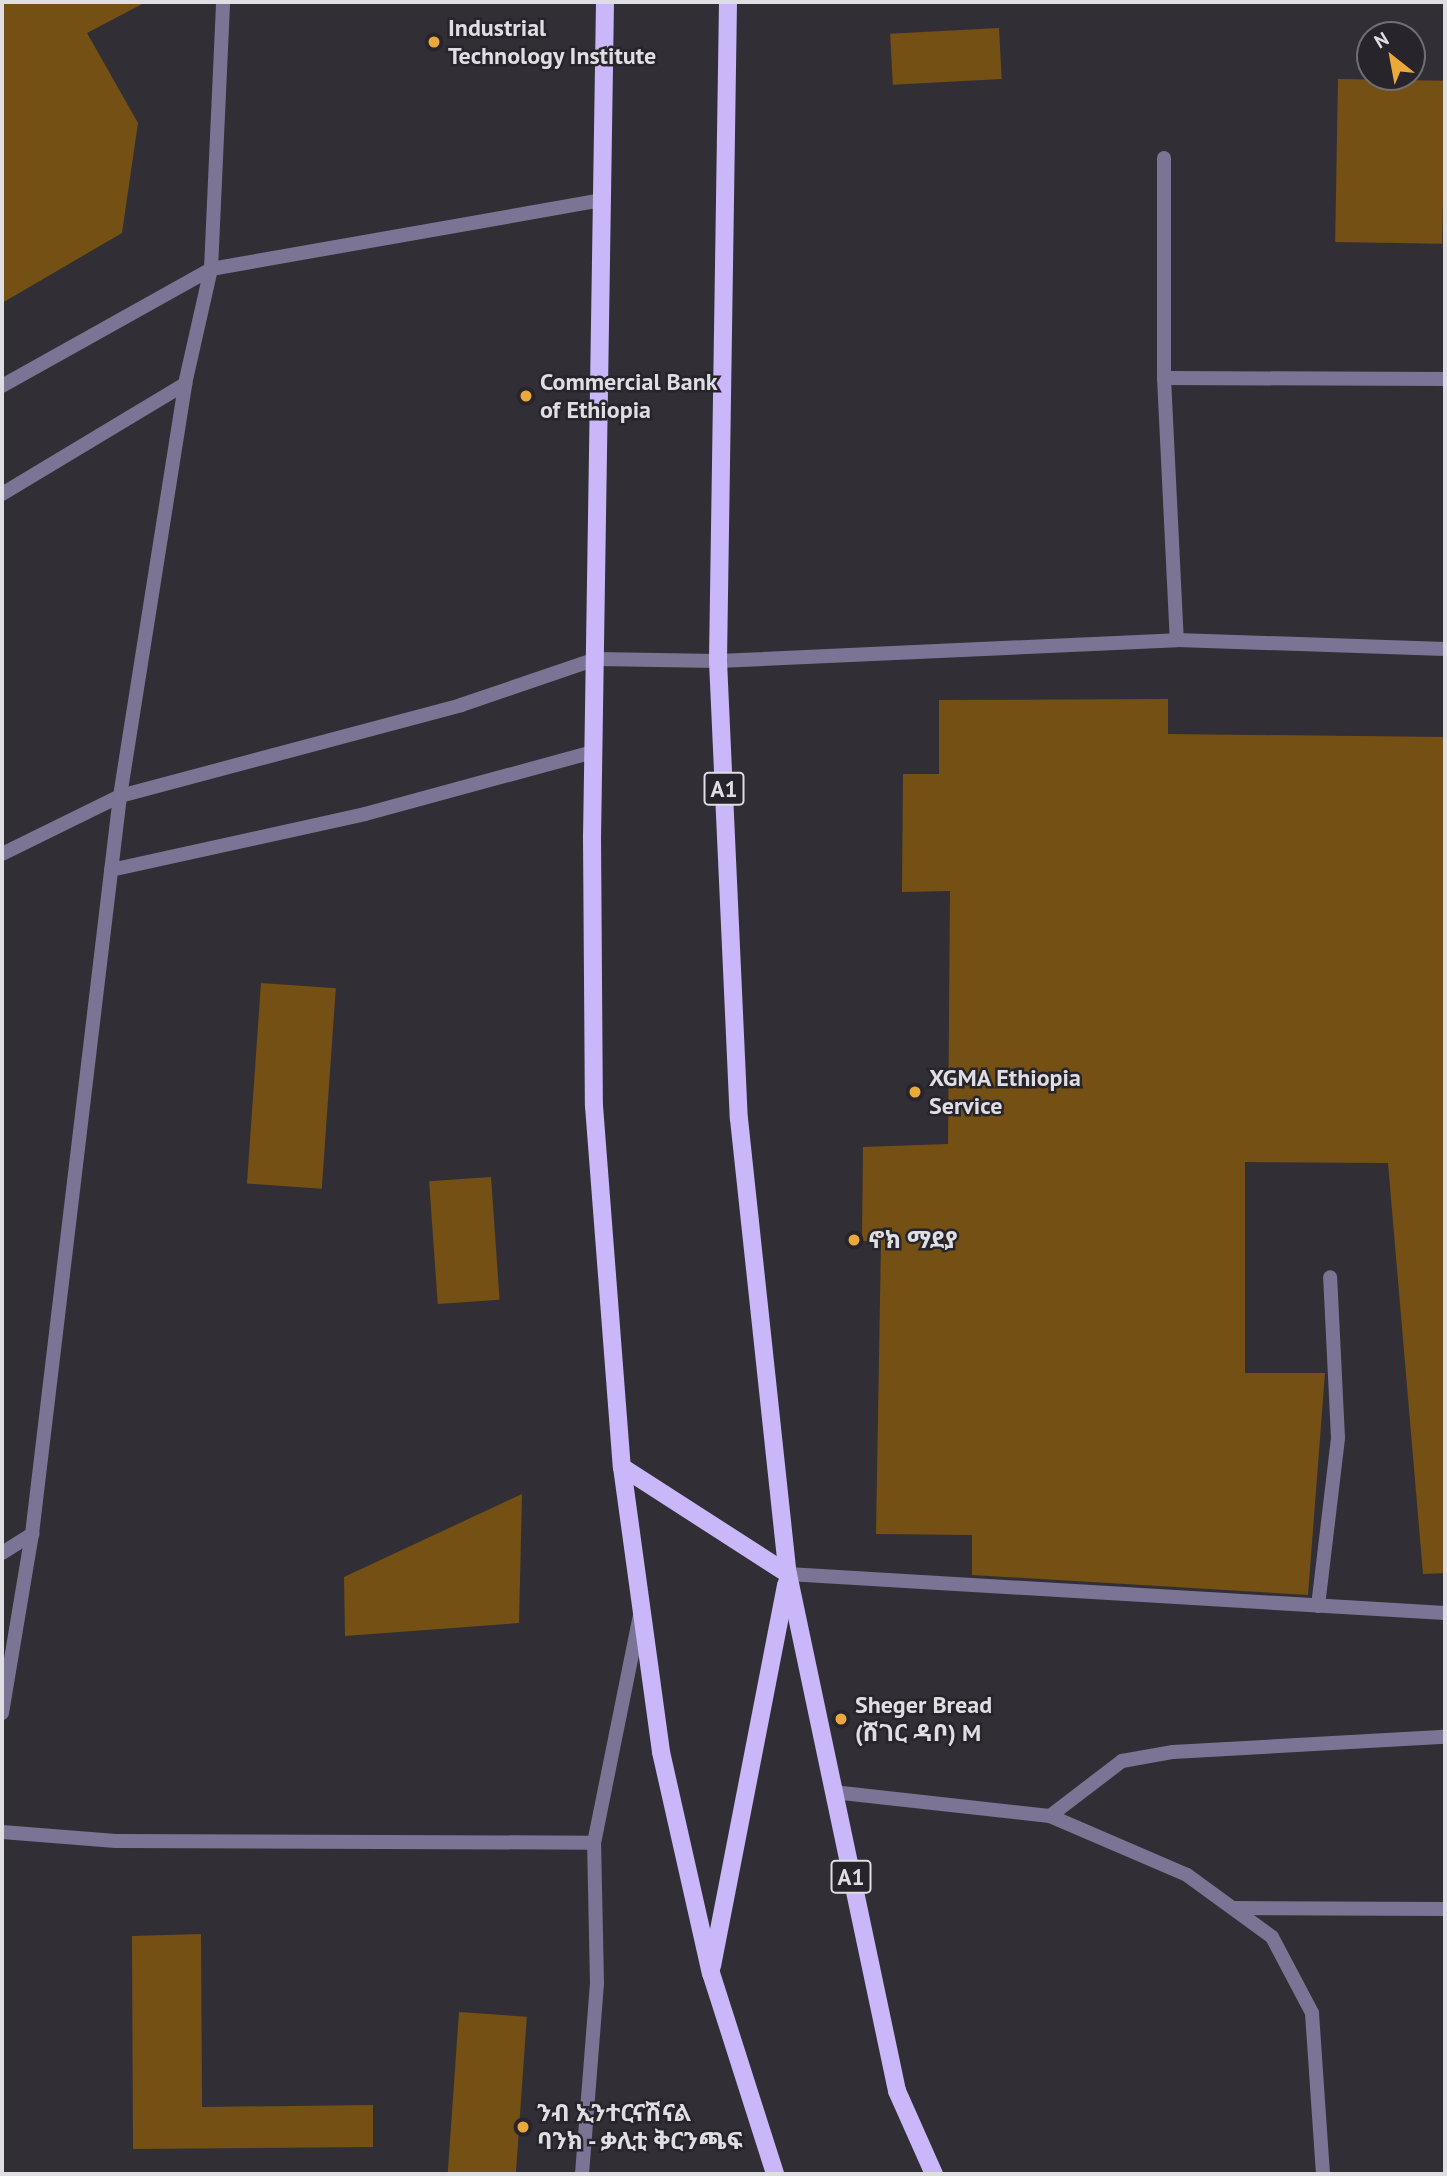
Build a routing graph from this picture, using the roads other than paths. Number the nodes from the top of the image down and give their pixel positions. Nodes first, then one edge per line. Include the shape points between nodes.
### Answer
1 (223, 2) edge
2 (605, 2) edge
3 (728, 2) edge
4 (1164, 158) dead end
5 (604, 200) junction
6 (211, 270) junction
7 (1164, 378) junction
8 (1445, 379) edge
9 (184, 384) junction
10 (2, 386) edge
11 (2, 494) edge
12 (1177, 640) junction
13 (1445, 649) edge
14 (596, 659) junction
15 (718, 661) junction
16 (593, 752) junction
17 (120, 796) junction
18 (2, 854) edge
19 (111, 870) junction
20 (1330, 1278) dead end
21 (622, 1467) junction
22 (32, 1534) junction
23 (2, 1553) edge
24 (788, 1574) junction
25 (642, 1604) junction
26 (1318, 1606) junction
27 (1445, 1613) edge
28 (2, 1713) edge
29 (1445, 1737) edge
30 (832, 1792) junction
31 (1050, 1816) junction
32 (2, 1832) edge
33 (594, 1843) junction
34 (1233, 1909) junction
35 (1445, 1909) edge
36 (711, 1973) junction
37 (582, 2174) edge
38 (775, 2174) edge
39 (934, 2174) edge
40 (1323, 2174) edge

1 - 6 street
2 - 5 main road, A1
3 - 15 main road, A1
4 - 7 street
5 - 6 street
5 - 14 main road, A1
6 - 9 street
6 - 10 street
7 - 8 street
7 - 12 street
9 - 11 street
9 - 17 street
12 - 13 street
12 - 15 street
14 - 15 street
14 - 16 main road, A1
14 - 17 street via 461,705
15 - 24 main road, A1 via 739,1119
16 - 19 street via 365,814
16 - 21 main road, A1 via 594,1106
17 - 18 street
17 - 19 street
19 - 22 street
20 - 26 street via 1338,1438
21 - 24 main road
21 - 25 main road, A1
22 - 23 street
22 - 28 street
24 - 26 street
24 - 30 main road, A1
24 - 36 main road, A1
25 - 33 street
25 - 36 main road, A1 via 661,1752
26 - 27 street
29 - 31 street via 1173,1752 1122,1761
30 - 31 street
30 - 39 main road, A1 via 897,2091
31 - 34 street via 1186,1875
32 - 33 street via 116,1841
33 - 37 street via 597,1983
34 - 35 street
34 - 40 street via 1272,1937 1312,2013
36 - 38 main road, A1

